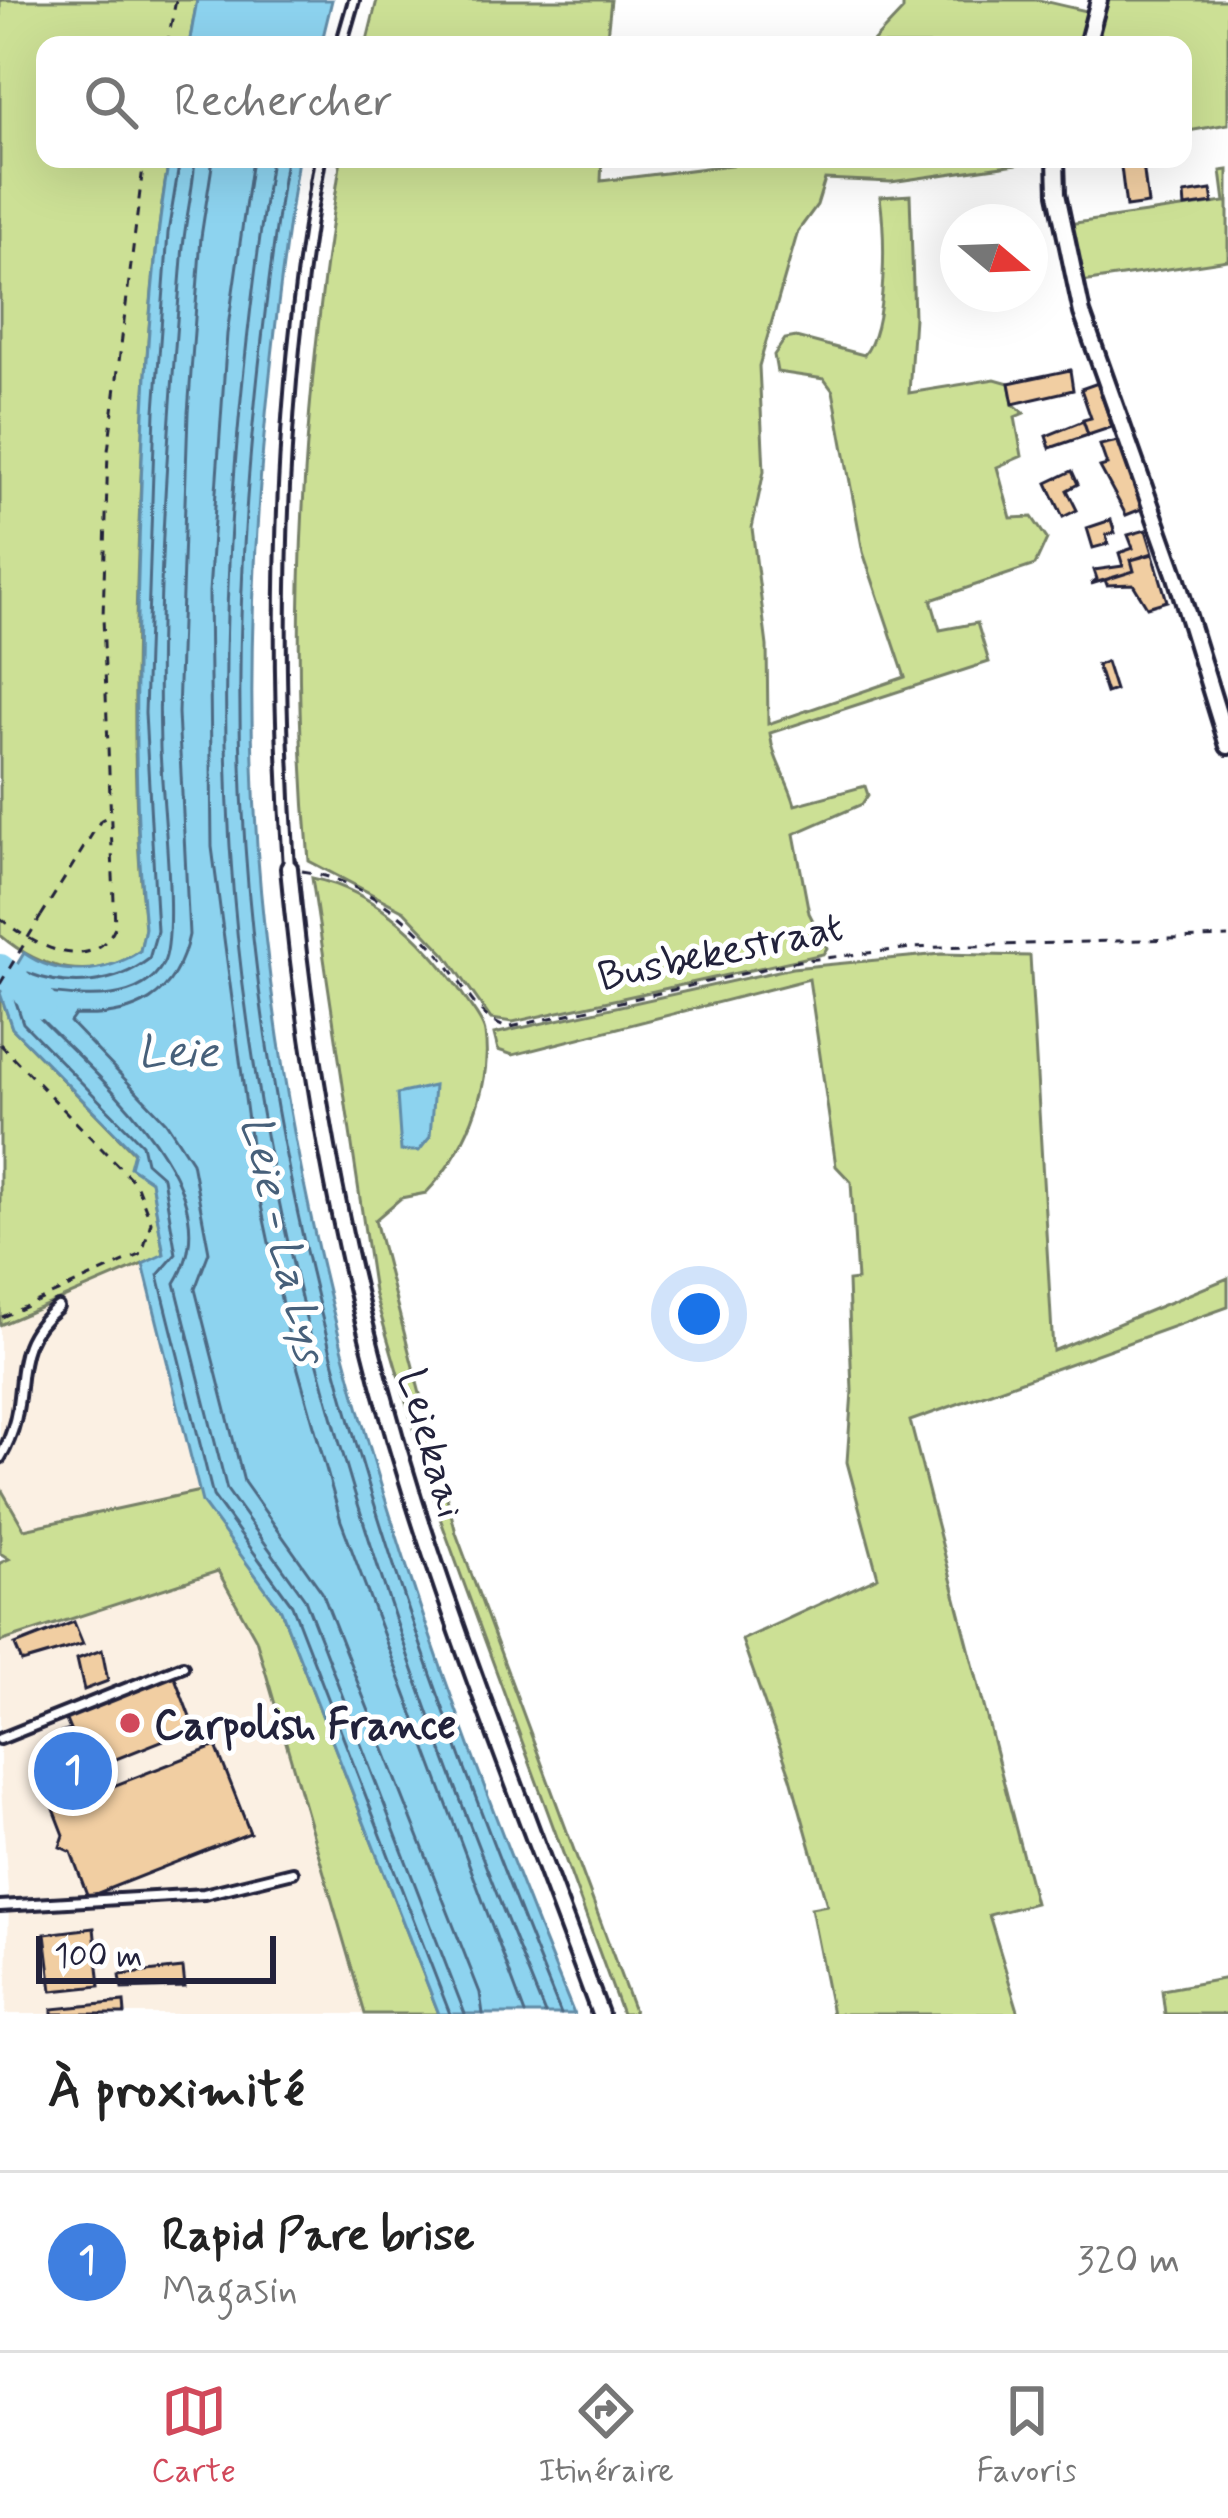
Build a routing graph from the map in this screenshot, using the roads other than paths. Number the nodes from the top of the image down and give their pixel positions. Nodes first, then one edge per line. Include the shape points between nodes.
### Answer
1 (354, 0) edge
2 (1099, 0) edge
3 (344, 36) edge
4 (1089, 36) edge
5 (319, 168) edge
6 (1056, 168) edge
7 (1228, 746) edge
8 (289, 868) joint
9 (58, 1307) dead end
10 (23, 1324) dead end
11 (6, 1381) dead end
12 (0, 1457) edge
13 (183, 1666) dead end
14 (0, 1739) edge
15 (293, 1872) dead end
16 (0, 1906) edge
17 (600, 2014) edge

1 - 3 lane
2 - 4 street
5 - 8 lane via 290,390 282,543
6 - 7 street via 1082,313
8 - 17 street, Leiekaai via 321,1123 388,1414
9 - 10 lane
11 - 12 lane via 11,1423
13 - 14 lane
15 - 16 lane via 205,1894

